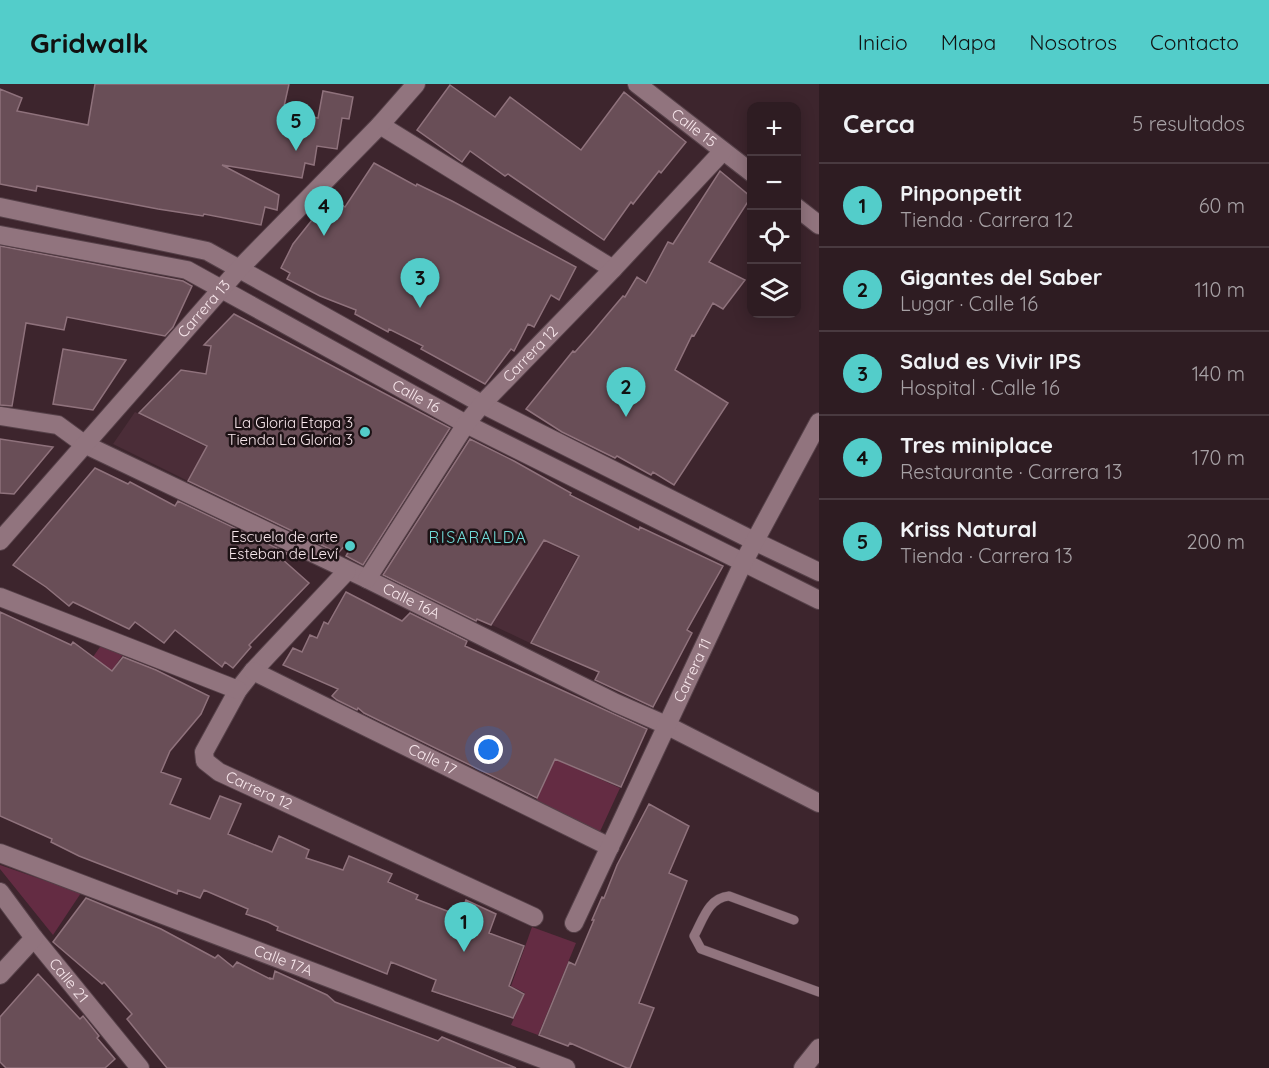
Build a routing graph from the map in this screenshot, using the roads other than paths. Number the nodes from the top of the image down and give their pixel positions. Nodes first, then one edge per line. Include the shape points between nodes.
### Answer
1 (637, 84) edge
2 (412, 85) edge
3 (380, 125) junction
4 (723, 151) junction
5 (747, 169) edge
6 (0, 207) edge
7 (800, 210) edge
8 (819, 225) edge
9 (0, 235) edge
10 (239, 269) junction
11 (613, 269) junction
12 (223, 288) junction
13 (482, 404) junction
14 (0, 416) edge
15 (819, 422) edge
16 (466, 424) junction
17 (84, 444) junction
18 (0, 541) edge
19 (754, 541) junction
20 (743, 562) junction
21 (347, 571) junction
22 (819, 572) edge
23 (367, 579) junction
24 (0, 597) edge
25 (819, 600) edge
26 (253, 671) junction
27 (238, 690) junction
28 (666, 725) junction
29 (819, 803) edge
30 (610, 847) junction
31 (0, 853) edge
32 (0, 892) edge
33 (534, 916) dead end
34 (794, 920) dead end
35 (574, 923) dead end
36 (34, 938) junction
37 (0, 975) edge
38 (819, 992) edge
39 (819, 1048) edge
40 (140, 1068) edge
41 (566, 1068) edge
42 (803, 1068) edge

1 - 4 street, Calle 15
2 - 3 street, Carrera 13
3 - 10 street, Carrera 13
3 - 11 street
4 - 5 street, Calle 15
4 - 11 street, Carrera 12
6 - 10 street, Calle 16 via 207,251
7 - 8 street
9 - 12 street, Calle 16 via 187,270
10 - 12 street, Carrera 13
10 - 13 street, Calle 16
11 - 13 street, Carrera 12
12 - 16 street, Calle 16
12 - 17 street, Carrera 13
13 - 16 street, Carrera 12
13 - 19 street, Calle 16
14 - 17 street, Calle 16A via 58,425
15 - 19 street, Carrera 11
16 - 20 street, Calle 16
16 - 23 street, Carrera 12
17 - 18 street, Carrera 13
17 - 21 street, Calle 16A
19 - 20 street, Carrera 11
19 - 22 street, Calle 16
20 - 25 street, Calle 16
20 - 28 street, Carrera 11
21 - 23 street, Calle 16A
21 - 26 street, Carrera 12
23 - 28 street, Calle 16A
24 - 27 street
26 - 27 street, Carrera 12
26 - 30 street, Calle 17
27 - 33 street, Carrera 12 via 204,752 205,762 219,772
28 - 29 street, Calle 16A
28 - 30 street, Carrera 11
30 - 35 street, Carrera 11
31 - 41 street, Calle 17A
32 - 36 street, Calle 21
34 - 38 lane via 729,896 719,897 712,901 694,936 701,949
36 - 37 street
36 - 40 street, Calle 21
39 - 42 street

